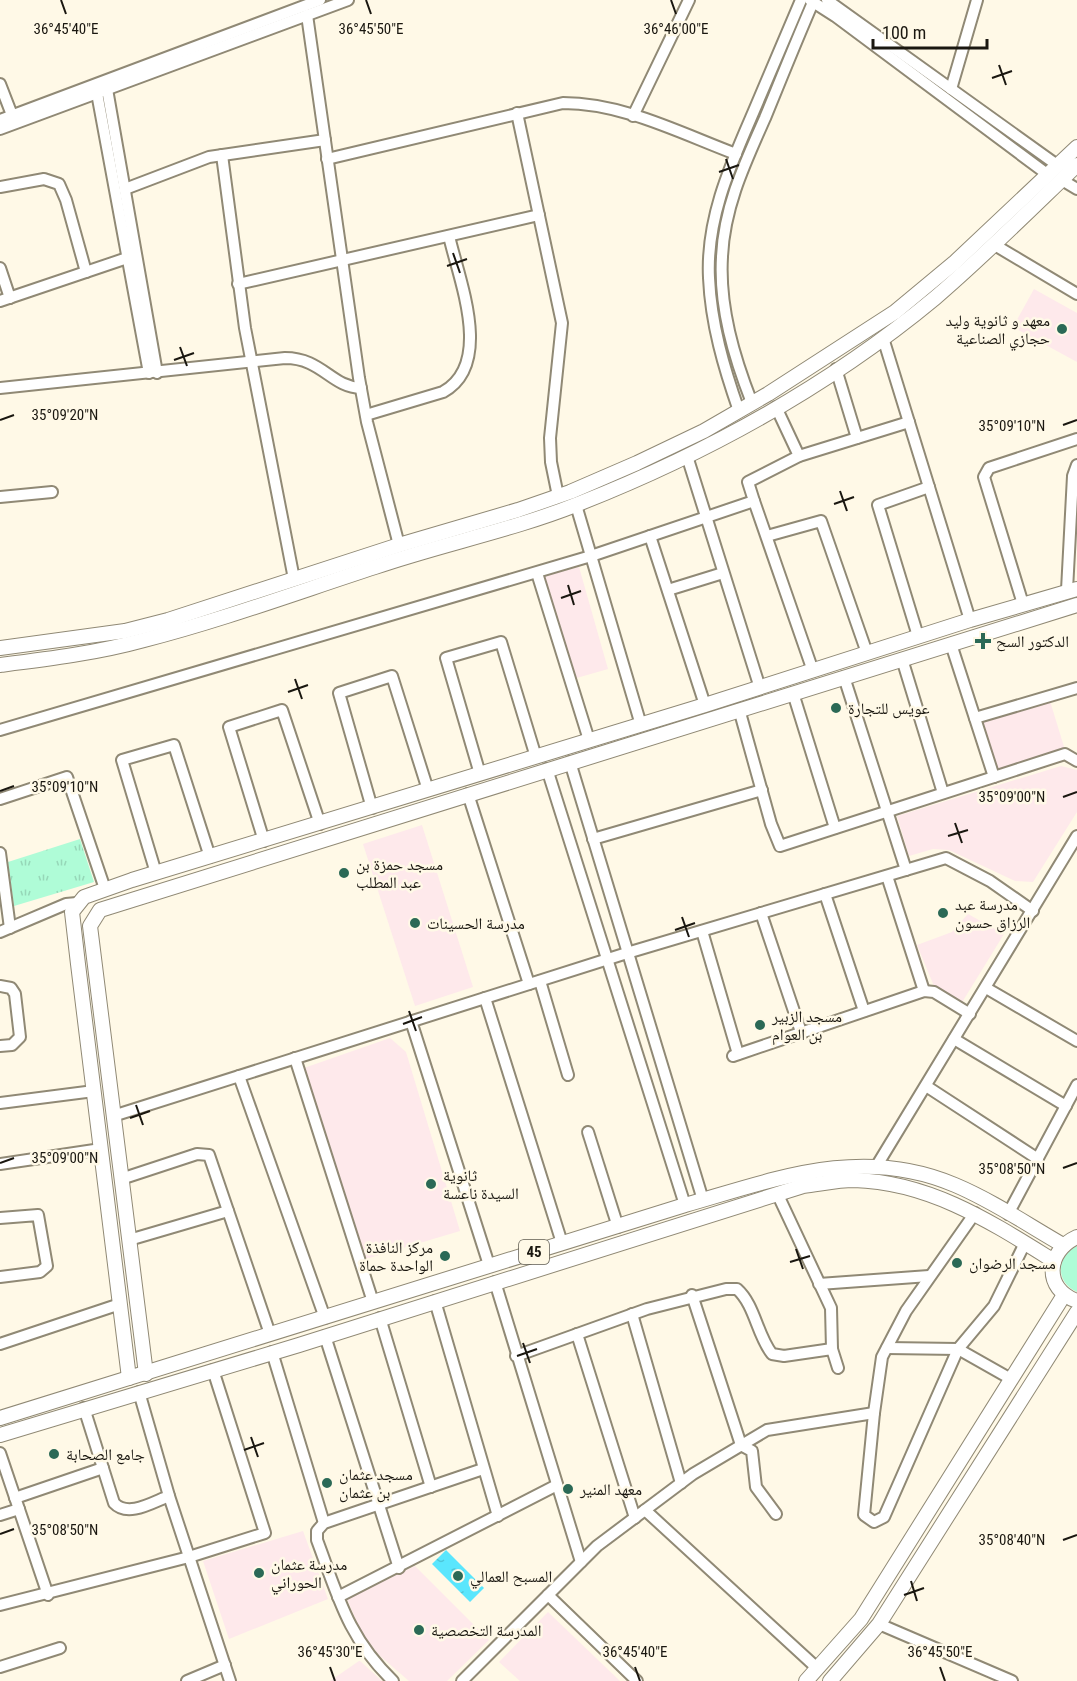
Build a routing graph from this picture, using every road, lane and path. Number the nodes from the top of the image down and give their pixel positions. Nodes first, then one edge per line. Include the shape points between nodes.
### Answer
1 (348, 0) edge
2 (689, 0) edge
3 (801, 0) edge
4 (827, 0) edge
5 (977, 0) edge
6 (813, 1) edge
7 (308, 10) edge
8 (0, 84) edge
9 (951, 88) junction
10 (102, 91) junction
11 (516, 113) junction
12 (12, 115) junction
13 (633, 116) junction
14 (0, 120) edge
15 (0, 129) edge
16 (325, 140) junction
17 (1077, 147) edge
18 (736, 154) junction
19 (222, 155) junction
20 (327, 159) junction
21 (1077, 165) edge
22 (1052, 170) junction
23 (1062, 180) junction
24 (0, 187) edge
25 (125, 189) junction
26 (1077, 189) edge
27 (539, 215) junction
28 (449, 236) junction
29 (993, 244) junction
30 (132, 257) junction
31 (341, 262) junction
32 (0, 268) edge
33 (86, 272) junction
34 (238, 284) junction
35 (1077, 294) edge
36 (5, 299) edge
37 (883, 338) junction
38 (251, 362) junction
39 (836, 369) junction
40 (153, 373) junction
41 (0, 388) edge
42 (361, 388) junction
43 (752, 403) junction
44 (776, 407) junction
45 (739, 411) junction
46 (366, 415) junction
47 (909, 422) junction
48 (857, 438) junction
49 (1077, 439) edge
50 (687, 456) junction
51 (799, 456) junction
52 (1077, 465) edge
53 (929, 487) junction
54 (52, 492) dead end
55 (558, 496) junction
56 (0, 497) edge
57 (754, 501) junction
58 (576, 505) junction
59 (1073, 514) edge
60 (705, 517) junction
61 (650, 536) junction
62 (766, 536) junction
63 (399, 545) junction
64 (591, 556) junction
65 (537, 573) junction
66 (723, 573) junction
67 (294, 579) junction
68 (668, 590) junction
69 (1072, 590) edge
70 (1023, 604) junction
71 (1077, 605) edge
72 (970, 620) junction
73 (918, 636) junction
74 (951, 644) junction
75 (0, 648) edge
76 (867, 653) junction
77 (902, 659) junction
78 (0, 665) edge
79 (813, 671) junction
80 (844, 677) junction
81 (760, 688) junction
82 (1077, 688) edge
83 (793, 693) junction
84 (705, 705) junction
85 (739, 709) junction
86 (975, 718) junction
87 (641, 724) junction
88 (0, 730) edge
89 (589, 740) junction
90 (536, 757) junction
91 (1077, 761) edge
92 (570, 762) junction
93 (547, 769) junction
94 (480, 774) junction
95 (994, 777) junction
96 (428, 790) junction
97 (762, 790) junction
98 (943, 793) junction
99 (468, 794) junction
100 (0, 799) edge
101 (372, 808) junction
102 (888, 809) junction
103 (320, 824) junction
104 (835, 828) junction
105 (1077, 836) edge
106 (593, 839) junction
107 (264, 841) junction
108 (0, 853) edge
109 (210, 857) junction
110 (906, 870) junction
111 (156, 873) junction
112 (887, 876) junction
113 (105, 890) junction
114 (825, 894) junction
115 (77, 903) junction
116 (1033, 911) junction
117 (761, 913) junction
118 (5, 930) edge
119 (702, 931) junction
120 (627, 953) junction
121 (607, 960) junction
122 (540, 981) junction
123 (529, 984) junction
124 (0, 986) edge
125 (986, 988) junction
126 (924, 991) junction
127 (485, 998) junction
128 (864, 1011) junction
129 (970, 1014) junction
130 (411, 1022) junction
131 (801, 1032) junction
132 (954, 1040) junction
133 (1077, 1041) edge
134 (0, 1046) edge
135 (295, 1058) junction
136 (568, 1075) dead end
137 (239, 1076) junction
138 (1077, 1085) edge
139 (926, 1086) junction
140 (94, 1091) junction
141 (0, 1103) edge
142 (1066, 1106) junction
143 (113, 1116) junction
144 (588, 1132) dead end
145 (101, 1149) junction
146 (1038, 1159) junction
147 (0, 1164) edge
148 (876, 1167) junction
149 (121, 1179) junction
150 (777, 1193) junction
151 (708, 1198) junction
152 (685, 1205) junction
153 (670, 1210) junction
154 (228, 1211) junction
155 (718, 1212) junction
156 (975, 1213) junction
157 (1008, 1214) junction
158 (0, 1218) edge
159 (675, 1225) junction
160 (618, 1227) junction
161 (1077, 1237) edge
162 (129, 1240) junction
163 (562, 1243) junction
164 (1025, 1243) junction
165 (1063, 1245) junction
166 (1054, 1261) junction
167 (489, 1265) junction
168 (929, 1276) junction
169 (0, 1277) edge
170 (495, 1282) junction
171 (819, 1284) junction
172 (692, 1295) junction
173 (1071, 1298) edge
174 (435, 1301) junction
175 (374, 1302) junction
176 (120, 1304) junction
177 (350, 1310) junction
178 (1077, 1312) edge
179 (632, 1314) junction
180 (325, 1318) junction
181 (380, 1318) junction
182 (357, 1326) junction
183 (270, 1334) junction
184 (577, 1334) junction
185 (325, 1336) junction
186 (0, 1344) edge
187 (887, 1347) junction
188 (832, 1349) junction
189 (958, 1349) junction
190 (272, 1352) junction
191 (516, 1356) junction
192 (167, 1367) junction
193 (838, 1368) dead end
194 (213, 1370) junction
195 (146, 1374) junction
196 (129, 1378) junction
197 (1011, 1379) junction
198 (173, 1382) junction
199 (138, 1392) junction
200 (51, 1402) junction
201 (84, 1408) junction
202 (874, 1413) junction
203 (57, 1417) junction
204 (0, 1418) edge
205 (0, 1435) edge
206 (741, 1445) junction
207 (0, 1453) edge
208 (103, 1468) junction
209 (483, 1469) junction
210 (681, 1483) junction
211 (557, 1485) junction
212 (431, 1487) junction
213 (169, 1496) junction
214 (15, 1498) junction
215 (378, 1505) junction
216 (19, 1509) junction
217 (645, 1510) junction
218 (776, 1514) dead end
219 (0, 1515) edge
220 (498, 1516) junction
221 (635, 1518) junction
222 (324, 1523) junction
223 (189, 1557) junction
224 (581, 1562) junction
225 (399, 1568) junction
226 (48, 1595) junction
227 (548, 1595) junction
228 (338, 1597) junction
229 (0, 1605) edge
230 (877, 1626) junction
231 (60, 1648) dead end
232 (225, 1665) junction
233 (0, 1667) edge
234 (817, 1668) junction
235 (187, 1681) edge
236 (230, 1681) edge
237 (393, 1681) edge
238 (462, 1681) edge
239 (637, 1681) edge
240 (806, 1681) edge
241 (830, 1681) edge
242 (998, 1681) edge
243 (1012, 1681) edge

1 - 7 street
2 - 13 street
3 - 18 street
4 - 9 street
5 - 9 street
6 - 22 street
6 - 43 street via 736,186 724,234 722,276 726,312 732,347
7 - 10 street
7 - 12 street
7 - 16 street
8 - 12 street
9 - 22 street
10 - 15 street
10 - 25 street
10 - 30 street
11 - 13 street via 563,103 588,103
11 - 20 street
11 - 27 street
12 - 14 street
13 - 18 street
16 - 19 street
16 - 20 street
17 - 22 main road
18 - 45 street via 717,204 709,277 720,350
19 - 25 street
19 - 34 street
20 - 31 street
21 - 23 main road
22 - 43 main road via 920,293 808,370
23 - 26 street
23 - 29 main road
24 - 33 street via 44,179 59,184
25 - 30 street
27 - 28 street
27 - 55 street via 562,323 550,438
28 - 31 street
28 - 46 street via 470,333 464,375 443,392
29 - 35 street
29 - 37 main road via 935,298
30 - 33 street
30 - 40 street
31 - 34 street
31 - 42 street
32 - 36 street
33 - 36 street
34 - 38 street
37 - 39 main road
37 - 47 street
38 - 40 street
38 - 42 street via 303,360 344,385
38 - 67 street
39 - 44 main road
39 - 48 street
40 - 41 street
42 - 46 street
43 - 45 main road
44 - 50 main road
44 - 51 street
45 - 55 main road via 637,463
46 - 63 street
47 - 48 street
47 - 53 street
48 - 51 street
49 - 70 street via 989,468 984,477
50 - 58 main road
50 - 60 street
51 - 57 street via 748,482
52 - 59 street via 1072,476
53 - 72 street
53 - 73 street via 878,505
54 - 56 street
55 - 63 main road
57 - 60 street
57 - 62 street
58 - 64 street
58 - 78 main road via 142,641
59 - 69 street
60 - 61 street
60 - 66 street
61 - 64 street
61 - 68 street
62 - 76 street via 821,521
62 - 79 street
63 - 67 main road
64 - 65 street
64 - 87 street
65 - 88 street
65 - 89 street
66 - 68 street
66 - 81 street
67 - 75 main road via 125,631
68 - 84 street
69 - 70 main road
70 - 72 main road
71 - 74 main road
72 - 73 main road
73 - 76 main road
74 - 77 main road
74 - 86 street
76 - 79 main road
77 - 80 main road
77 - 98 street
79 - 81 main road
80 - 83 main road
80 - 102 street
81 - 84 main road
82 - 86 street
83 - 85 main road
83 - 104 street
84 - 87 main road
85 - 92 main road
85 - 97 street
86 - 95 street
87 - 89 main road
89 - 90 main road
90 - 94 main road
90 - 94 street via 501,642 446,658
91 - 95 street via 1065,754
92 - 93 main road
92 - 106 street
93 - 99 main road
93 - 121 street
94 - 96 main road
95 - 98 street
96 - 101 main road
96 - 101 street via 392,676 339,693
97 - 104 street via 780,846
97 - 106 street
98 - 102 street
99 - 123 street
99 - 143 main road via 100,910 90,926
100 - 113 street via 67,777
101 - 103 main road
102 - 104 street
102 - 110 street
103 - 107 main road
103 - 107 street via 282,710 229,727
105 - 116 street
106 - 120 street
107 - 109 main road
108 - 118 street
109 - 111 main road
109 - 111 street via 174,745 122,760
110 - 112 street
110 - 116 street via 946,858 990,881
111 - 113 main road
112 - 114 street
112 - 126 street
113 - 115 main road
114 - 117 street
114 - 128 street
115 - 118 street
115 - 140 main road via 72,912
116 - 125 street
117 - 119 street
117 - 131 street
119 - 120 street
119 - 131 street via 736,1055
120 - 121 street
120 - 151 street
121 - 122 street
121 - 152 street
122 - 123 street
122 - 136 street
123 - 127 street
124 - 134 street via 11,988 15,994 20,1037 12,1045
125 - 129 street
125 - 133 street
126 - 128 street
126 - 129 street via 934,992
127 - 130 street
127 - 163 street
128 - 131 street
129 - 132 street
130 - 135 street
130 - 167 street
132 - 139 street
132 - 142 street
135 - 137 street
135 - 175 street
137 - 143 street
137 - 180 street
138 - 142 street
139 - 146 street
139 - 148 street
140 - 141 street
140 - 145 main road
142 - 146 street
143 - 149 main road
144 - 160 street
145 - 147 street
145 - 176 main road
146 - 157 street
148 - 151 main road, 45 via 826,1168 782,1176
148 - 157 main road, 45 via 955,1185
149 - 154 street via 197,1154 209,1155
149 - 162 main road
150 - 155 main road, 45
150 - 156 main road, 45 via 843,1181 872,1182 901,1185
150 - 171 street
151 - 152 main road, 45
151 - 155 main road
152 - 153 main road, 45
153 - 159 main road
153 - 160 main road, 45
154 - 162 street
154 - 183 street
155 - 159 main road, 45
156 - 164 main road, 45
156 - 168 street
157 - 165 main road, 45
158 - 169 street via 38,1215 47,1266 40,1272
159 - 170 main road, 45
160 - 163 main road, 45
161 - 165 main road
162 - 195 main road
163 - 167 main road, 45
164 - 166 main road, 45
164 - 189 street via 994,1306
165 - 166 main road
166 - 173 main road via 1053,1276
167 - 175 main road, 45
168 - 171 street
168 - 187 street
170 - 174 main road, 45
170 - 191 street
171 - 188 street via 831,1308
172 - 179 street
172 - 188 street via 737,1289 744,1295 772,1354
172 - 206 street
173 - 197 main road
174 - 181 main road, 45
174 - 209 street
175 - 177 main road, 45
176 - 186 street
176 - 196 main road
177 - 180 main road, 45
177 - 182 main road
178 - 230 main road
179 - 184 street
179 - 210 street
180 - 183 main road, 45
181 - 182 main road, 45
181 - 212 street
182 - 185 main road, 45
183 - 192 main road, 45
184 - 191 street
184 - 221 street
185 - 190 main road, 45
185 - 215 street
187 - 189 street
187 - 202 street
188 - 193 street
189 - 197 street
189 - 202 street via 884,1517 874,1522 864,1515
190 - 194 main road, 45
190 - 222 street
191 - 211 street
192 - 195 main road, 45
192 - 198 main road
194 - 198 main road, 45
194 - 223 street via 265,1533
195 - 196 main road, 45
196 - 200 main road, 45
197 - 234 main road via 861,1619
198 - 199 main road, 45
199 - 201 main road, 45
199 - 213 street
200 - 203 main road
200 - 204 main road, 45
201 - 203 main road, 45
201 - 208 street
202 - 206 street via 767,1430
203 - 205 main road, 45
206 - 210 street
206 - 218 street via 752,1451 756,1487
207 - 214 street
208 - 213 street via 119,1509 127,1511
208 - 214 street
209 - 212 street
209 - 220 street
210 - 217 street
211 - 220 street
211 - 224 street
212 - 215 street
213 - 223 street
214 - 216 street
215 - 222 street
215 - 225 street
216 - 219 street
216 - 226 street
217 - 221 street
217 - 234 street
220 - 225 street
221 - 224 street
222 - 228 street via 317,1531 317,1540
223 - 226 street
223 - 232 street
224 - 227 street
225 - 228 street
226 - 229 street
227 - 238 street
227 - 239 street
228 - 237 street via 347,1623 362,1647
230 - 241 main road
230 - 242 street
230 - 243 street
231 - 233 street
232 - 235 street
232 - 236 street
234 - 240 main road

